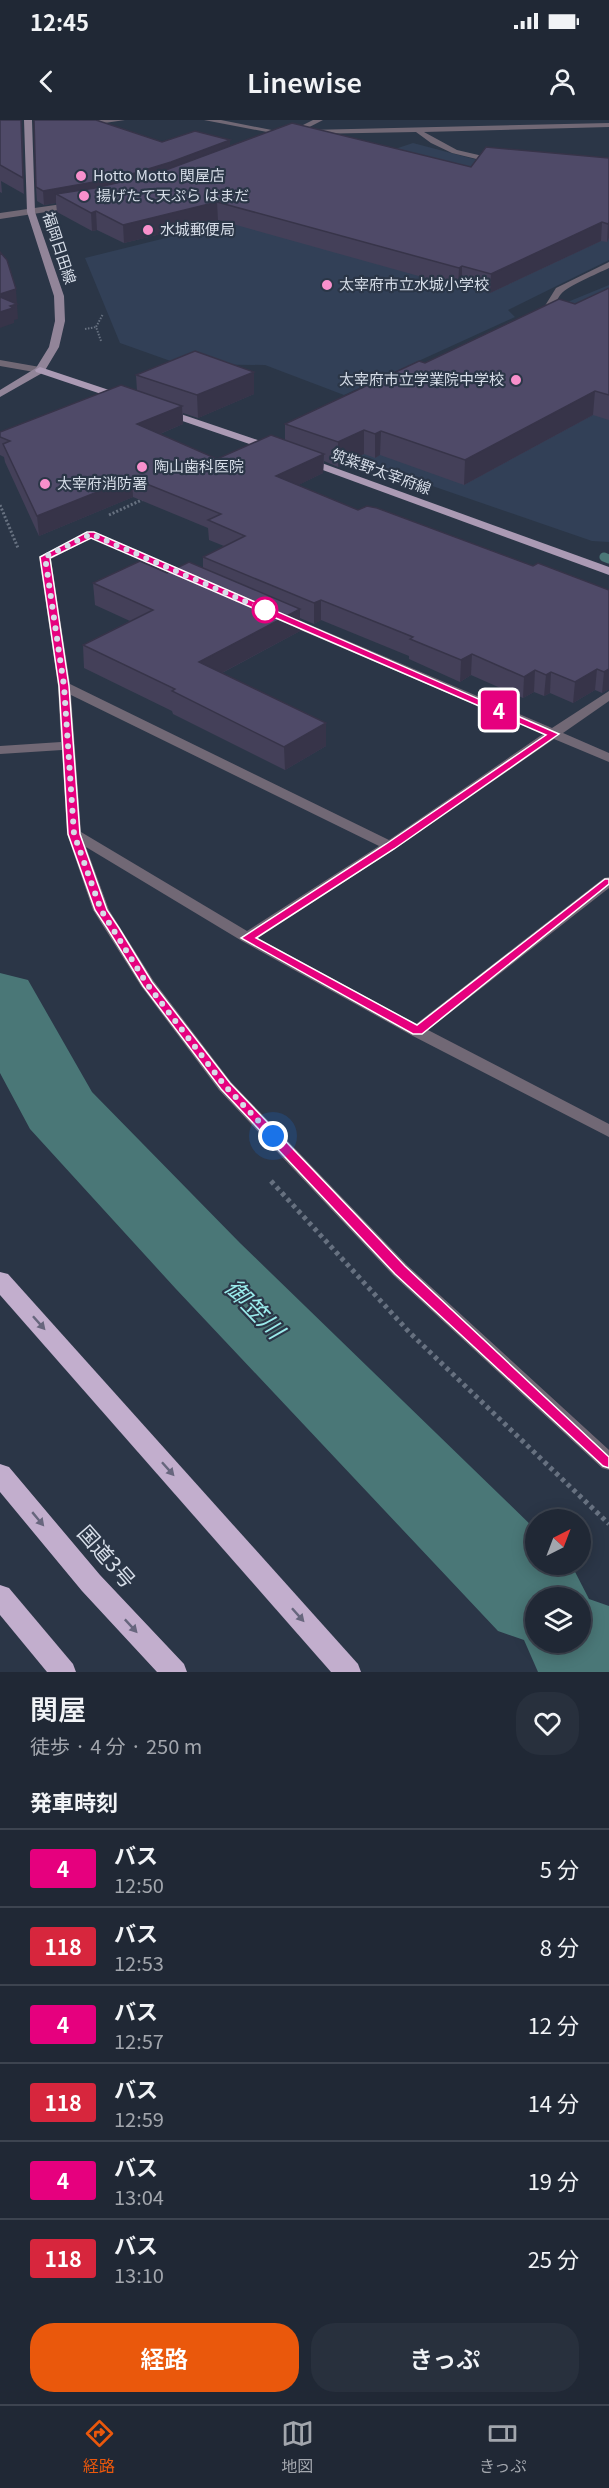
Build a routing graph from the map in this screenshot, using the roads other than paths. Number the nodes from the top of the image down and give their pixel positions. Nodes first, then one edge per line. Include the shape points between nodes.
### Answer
1 (121, 120) edge
2 (208, 120) edge
3 (319, 120) edge
4 (25, 123) edge
5 (79, 124) edge
6 (609, 125) edge
7 (37, 126) edge
8 (418, 130) junction
9 (290, 133) junction
10 (277, 139) edge
11 (508, 163) edge
12 (89, 202) edge
13 (31, 212) junction
14 (0, 216) edge
15 (609, 265) edge
16 (526, 321) edge
17 (0, 363) edge
18 (40, 370) junction
19 (0, 394) edge
20 (609, 571) edge
21 (198, 581) edge
22 (274, 613) edge
23 (64, 686) junction
24 (609, 695) edge
25 (554, 734) junction
26 (67, 746) junction
27 (0, 750) edge
28 (609, 758) edge
29 (74, 834) junction
30 (390, 846) junction
31 (609, 881) edge
32 (247, 938) junction
33 (417, 1031) junction
34 (609, 1131) edge
35 (0, 1280) edge
36 (609, 1461) edge
37 (0, 1474) edge
38 (0, 1596) edge
39 (63, 1672) edge
40 (174, 1672) edge
41 (348, 1672) edge

1 - 5 street
2 - 9 street
3 - 9 street
4 - 7 street
4 - 13 main road, 福岡日田線
6 - 8 street
8 - 9 street
8 - 11 street via 427,140 486,161
9 - 10 street
12 - 13 street
13 - 14 street
13 - 18 main road, 福岡日田線 via 59,296 60,321 54,347
15 - 16 street via 559,290 547,311
17 - 18 street
18 - 19 main road, 福岡日田線
18 - 20 main road, 筑紫野太宰府線 via 267,443 290,455
21 - 23 street via 91,534 45,557
22 - 25 street
23 - 26 street
23 - 30 street
24 - 25 street
25 - 28 street
25 - 30 street
26 - 27 street
26 - 29 street
29 - 32 street
29 - 36 street via 101,910 147,984 225,1086 400,1270
30 - 32 street
31 - 33 street
32 - 33 street
33 - 34 street
35 -> 41 highway
37 -> 40 highway, 国道3号 via 91,1583
38 - 39 highway

